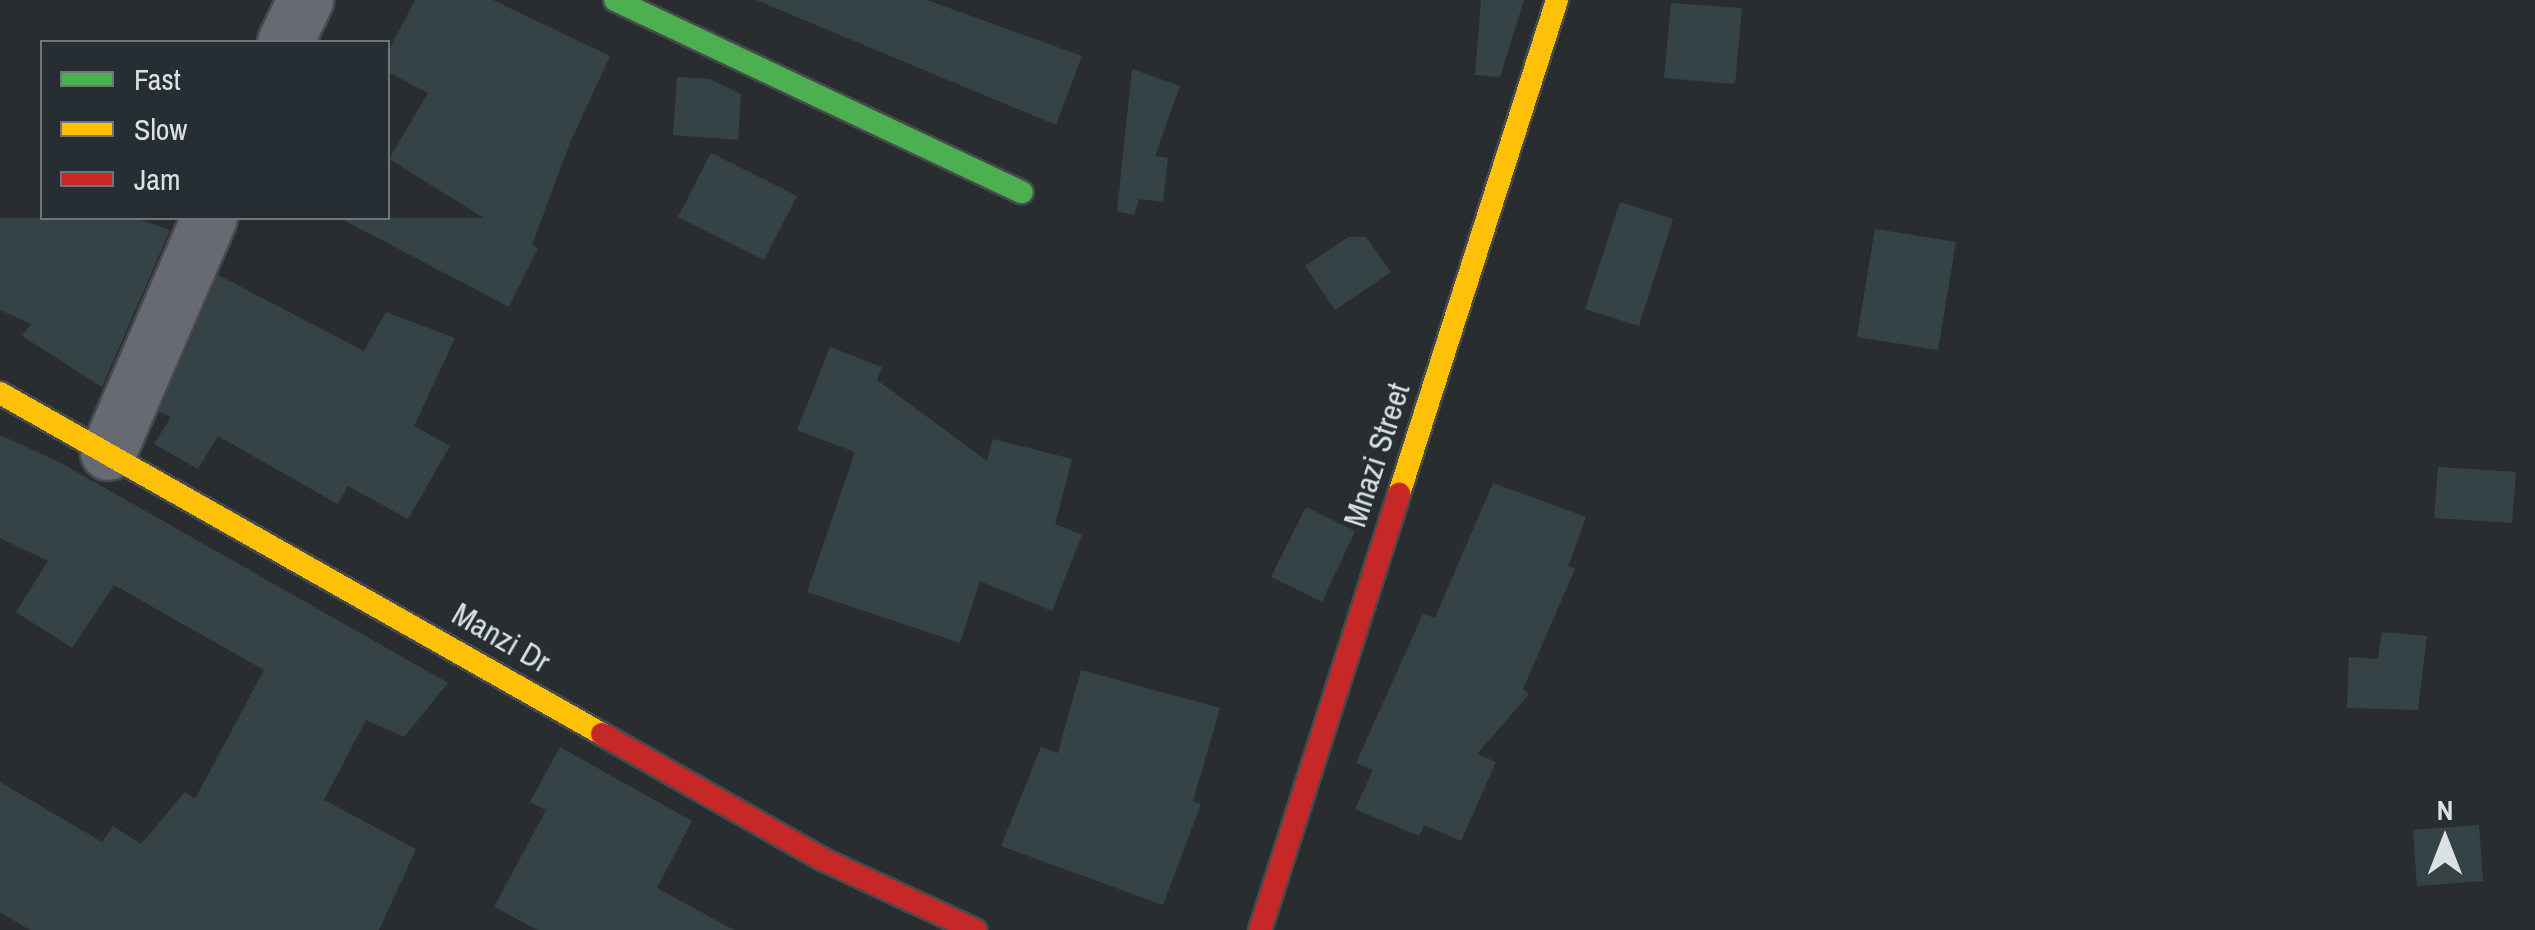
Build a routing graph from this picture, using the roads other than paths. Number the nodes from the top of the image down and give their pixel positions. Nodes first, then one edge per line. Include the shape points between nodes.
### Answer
1 (305, 0) edge
2 (616, 0) edge
3 (1556, 0) edge
4 (286, 40) edge
5 (1022, 192) dead end
6 (209, 220) edge
7 (0, 393) edge
8 (108, 452) junction
9 (974, 930) edge
10 (1260, 930) edge

1 - 4 street
2 - 5 street
3 - 10 street, Mnazi Street
6 - 8 street
7 - 8 street, Manzi Dr
8 - 9 street, Manzi Dr via 822,859

